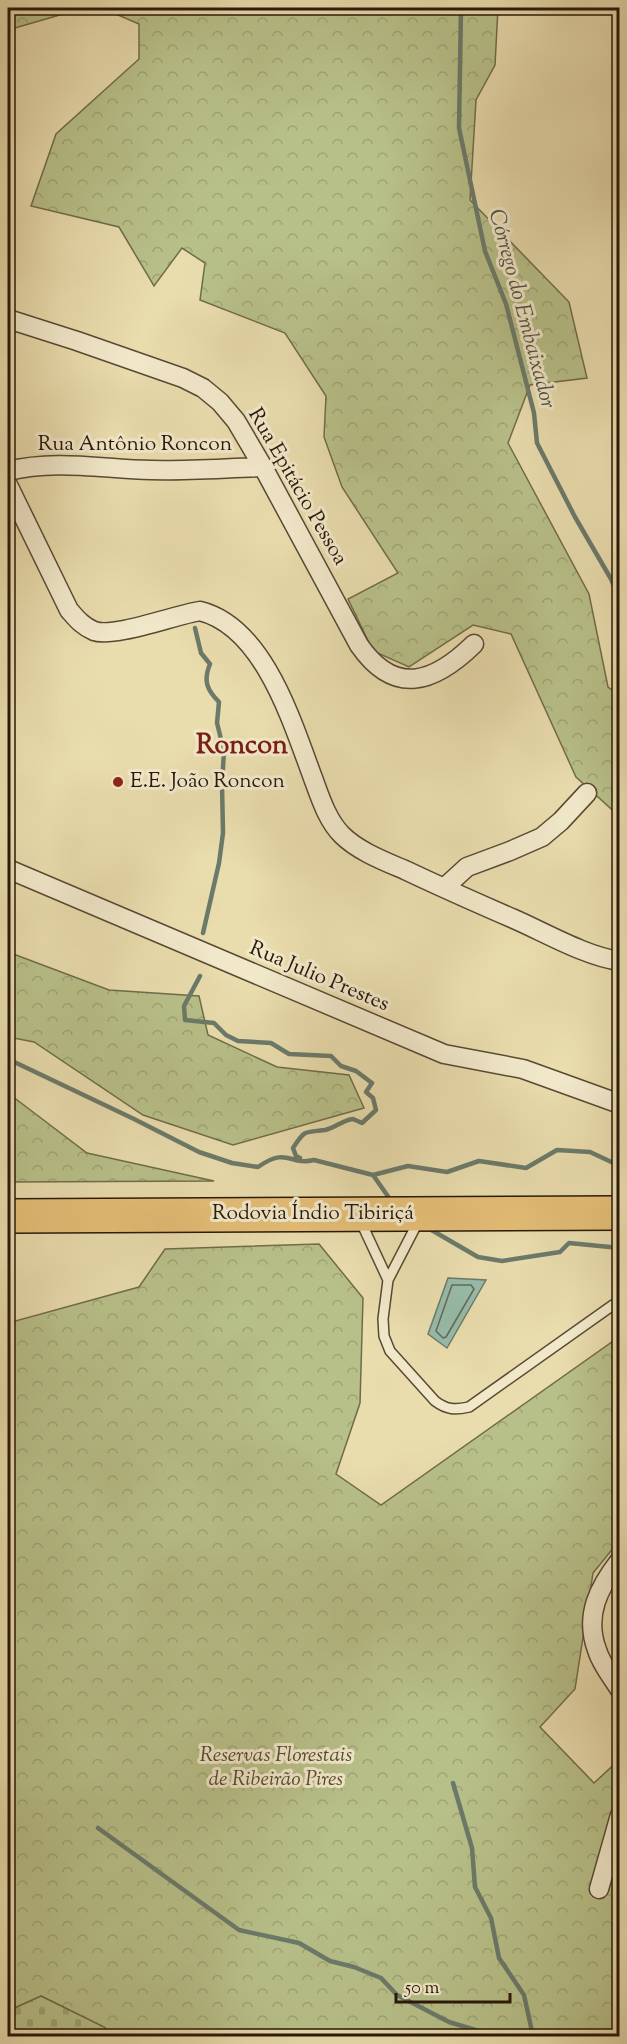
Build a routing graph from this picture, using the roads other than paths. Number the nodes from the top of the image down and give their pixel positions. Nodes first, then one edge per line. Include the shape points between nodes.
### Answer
1 (8, 319) edge
2 (263, 467) junction
3 (8, 471) edge
4 (8, 485) edge
5 (474, 644) dead end
6 (587, 793) dead end
7 (8, 869) edge
8 (444, 888) junction
9 (620, 961) edge
10 (620, 1104) edge
11 (620, 1213) edge
12 (357, 1214) junction
13 (422, 1214) junction
14 (8, 1216) edge
15 (388, 1280) junction
16 (613, 1305) dead end
17 (620, 1560) edge
18 (620, 1690) edge
19 (620, 1815) edge
20 (599, 1889) dead end

1 - 2 street, Rua Epitácio Pessoa via 203,388 236,421
2 - 3 street, Rua Antônio Roncon via 152,470 51,464
2 - 5 street, Rua Epitácio Pessoa via 359,645 384,672 404,679 422,677 443,669
4 - 8 street via 69,610 80,624 95,632 111,633 200,611 230,624 262,660 291,719 322,803 342,836
6 - 8 street via 542,837 467,867
7 - 10 street, Rua Julio Prestes via 444,1054 523,1070
8 - 9 street via 588,952
11 - 13 highway, Rodovia Índio Tibiriçá
12 - 13 highway, Rodovia Índio Tibiriçá
12 - 14 highway, Rodovia Índio Tibiriçá
12 - 15 lane
13 - 15 lane
15 - 16 lane via 383,1319 390,1351 435,1401 444,1408 457,1410 468,1407
17 - 18 street via 603,1582 593,1609 592,1635 597,1652
19 - 20 street

